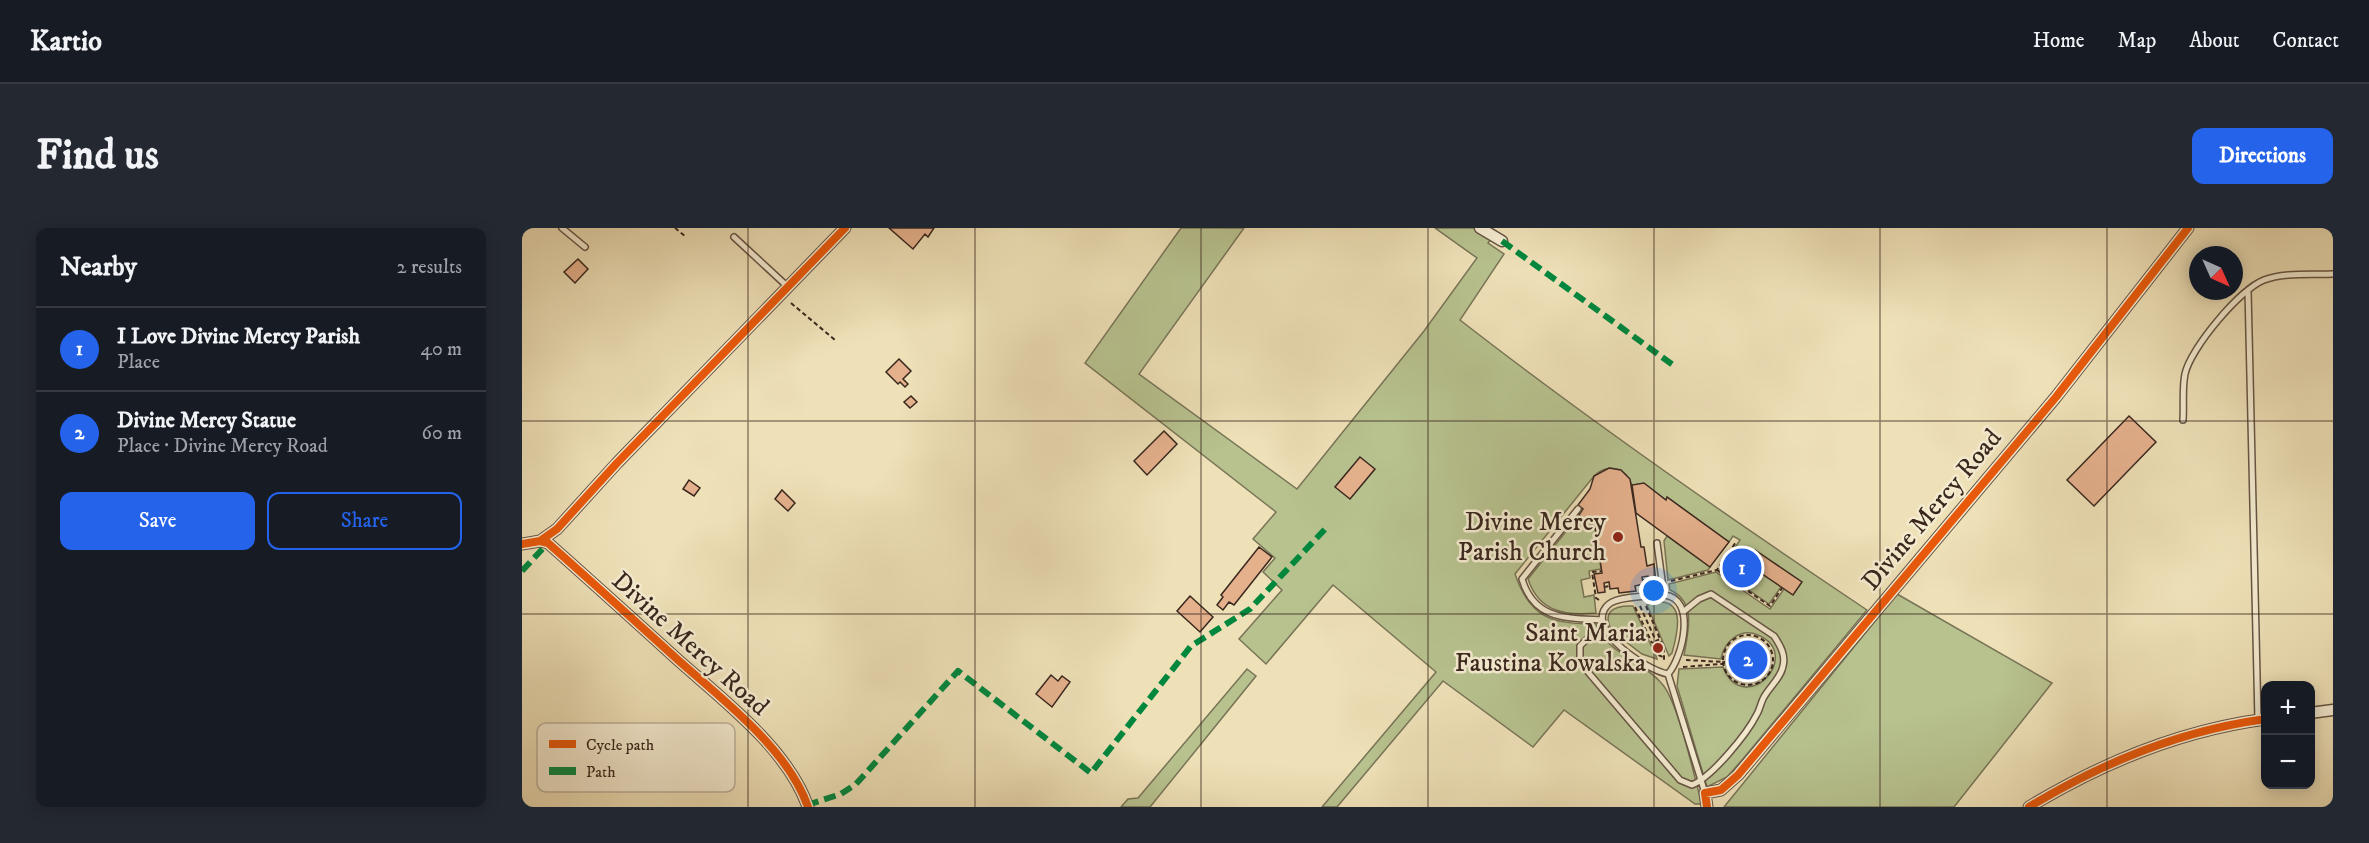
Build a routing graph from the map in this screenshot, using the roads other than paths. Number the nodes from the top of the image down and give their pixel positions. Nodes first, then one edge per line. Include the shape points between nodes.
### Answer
1 (562, 228) edge
2 (1480, 228) edge
3 (2188, 228) edge
4 (842, 229) edge
5 (734, 237) dead end
6 (1502, 241) dead end
7 (585, 247) dead end
8 (2333, 274) edge
9 (788, 287) junction
10 (2248, 290) junction
11 (2183, 420) dead end
12 (1578, 509) dead end
13 (540, 540) junction
14 (1657, 543) dead end
15 (522, 544) edge
16 (1664, 595) junction
17 (1683, 612) junction
18 (1602, 620) junction
19 (1604, 629) junction
20 (1668, 674) junction
21 (2261, 689) edge
22 (2333, 710) edge
23 (2315, 712) edge
24 (2261, 720) edge
25 (1702, 781) junction
26 (1705, 793) junction
27 (808, 807) edge
28 (1707, 807) edge
29 (2029, 807) edge

1 - 7 lane
2 - 6 street
3 - 26 street, Divine Mercy Road via 2056,397 1738,775 1721,790
4 - 9 street
5 - 9 lane
8 - 10 lane via 2264,280
9 - 13 street via 557,529
10 - 11 lane via 2227,309 2185,372
10 - 21 lane
12 - 18 lane via 1522,579 1529,596 1548,613
13 - 15 street
13 - 27 street, Divine Mercy Road via 548,543 738,714 795,778
14 - 16 lane
16 - 17 lane via 1675,598
16 - 18 lane via 1618,600 1606,608
17 - 20 lane via 1682,644
17 - 25 lane via 1711,594 1767,630 1783,654 1781,673 1753,720
18 - 19 lane
19 - 20 lane via 1642,661
19 - 25 lane via 1580,646 1584,666 1680,780 1692,785
20 - 25 lane
22 - 23 street
24 - 29 street via 2202,732 2152,749 2071,782
25 - 26 lane
26 - 28 street

